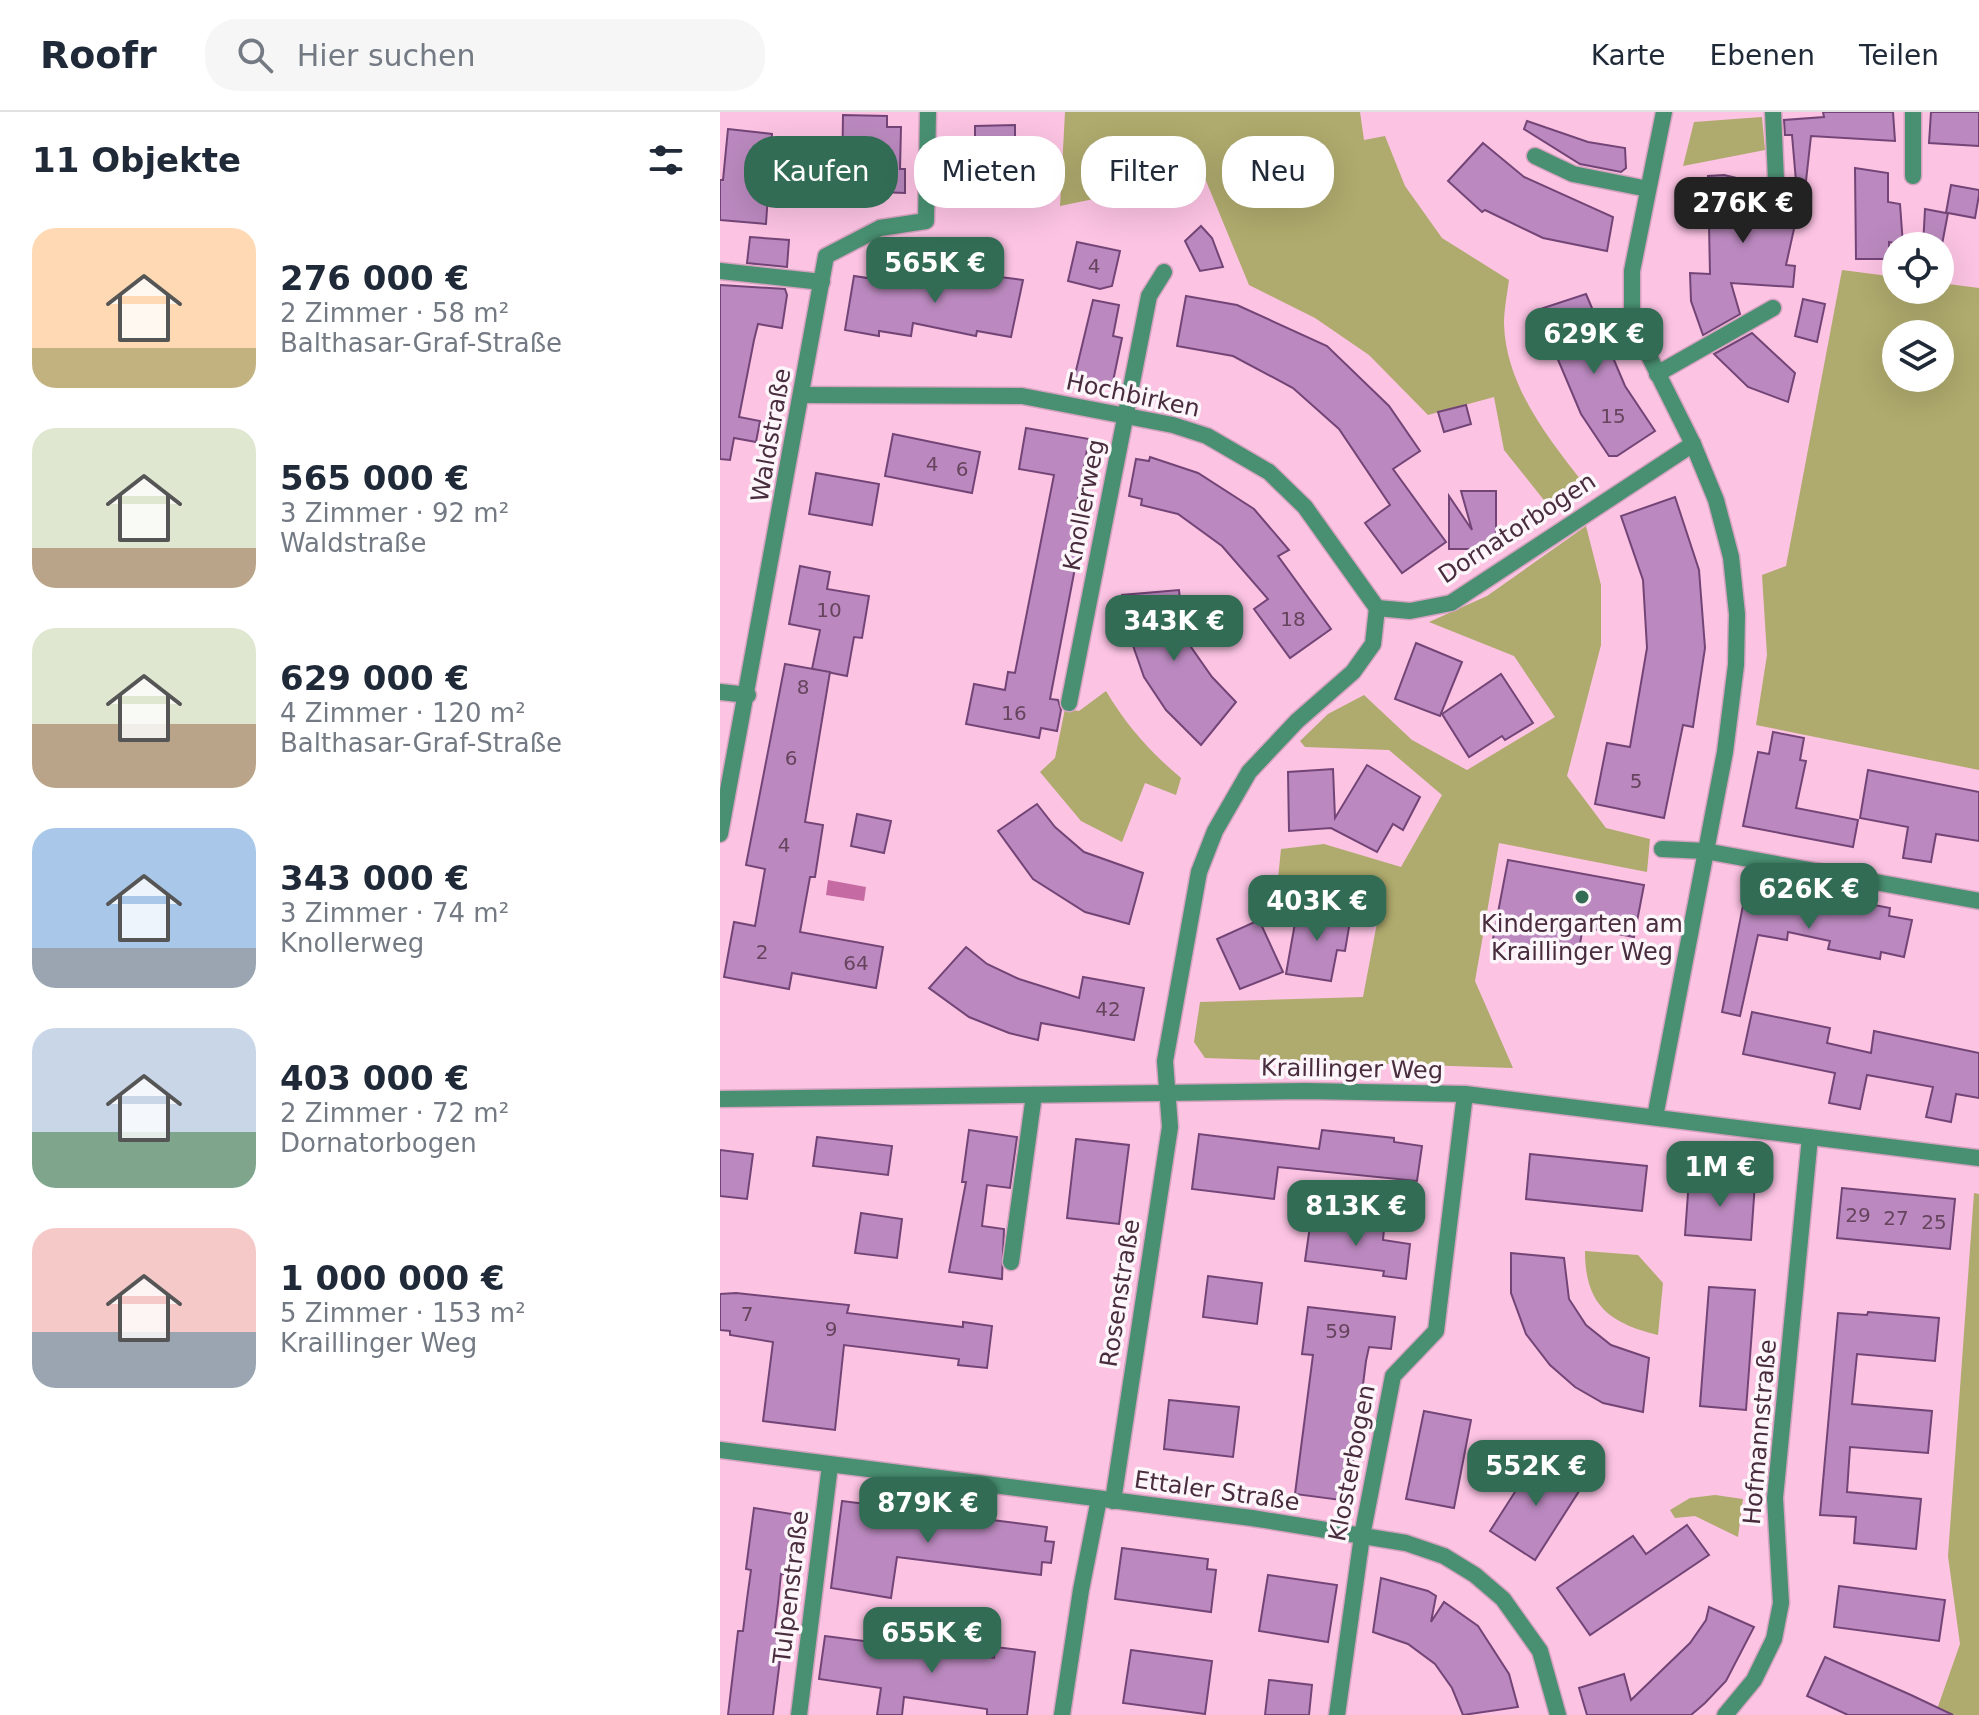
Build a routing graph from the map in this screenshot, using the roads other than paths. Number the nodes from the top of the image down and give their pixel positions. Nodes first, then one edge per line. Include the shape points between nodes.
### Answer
1 (928, 112) edge
2 (1664, 112) edge
3 (1773, 112) edge
4 (1913, 112) edge
5 (1535, 156) dead end
6 (1913, 176) dead end
7 (1776, 180) dead end
8 (1648, 189) junction
9 (720, 271) edge
10 (1164, 272) dead end
11 (822, 282) junction
12 (1773, 308) dead end
13 (1657, 374) junction
14 (803, 395) junction
15 (1126, 416) junction
16 (1693, 444) junction
17 (1377, 608) junction
18 (720, 692) edge
19 (748, 695) junction
20 (1069, 703) dead end
21 (720, 834) edge
22 (1662, 849) dead end
23 (1705, 851) junction
24 (1979, 901) edge
25 (1166, 1093) junction
26 (1465, 1094) junction
27 (1034, 1095) junction
28 (720, 1099) edge
29 (1655, 1117) junction
30 (1810, 1137) junction
31 (1979, 1158) edge
32 (1011, 1262) dead end
33 (720, 1450) edge
34 (830, 1465) junction
35 (1106, 1500) junction
36 (1362, 1536) junction
37 (799, 1715) edge
38 (1062, 1715) edge
39 (1337, 1715) edge
40 (1558, 1715) edge
41 (1725, 1715) edge

1 - 11 street, Waldstraße via 926,221 880,228 826,256
2 - 8 street
3 - 7 street
4 - 6 street
5 - 8 street via 1573,174
8 - 13 street via 1632,271 1632,322
9 - 11 street
10 - 15 street, Knollerweg via 1149,296
11 - 14 street, Waldstraße
12 - 13 street
13 - 16 street
14 - 15 street, Hochbirken via 1022,396
14 - 19 street, Waldstraße
15 - 17 street, Hochbirken via 1207,436 1269,472 1305,507
15 - 20 street, Knollerweg
16 - 17 street, Dornatorbogen via 1451,603 1410,611
16 - 23 street via 1731,557 1737,614 1725,752
17 - 25 street via 1373,644 1353,672 1249,772 1215,831 1199,872 1179,970 1165,1061
18 - 19 street
19 - 21 street, Waldstraße
22 - 23 street
23 - 24 street
23 - 29 street
25 - 26 street, Kraillinger Weg
25 - 27 street, Kraillinger Weg
25 - 35 street, Rosenstraße via 1170,1127
26 - 29 street, Kraillinger Weg
26 - 36 street, Klosterbogen via 1436,1331 1393,1376
27 - 28 street, Kraillinger Weg
27 - 32 street
29 - 30 street, Kraillinger Weg
30 - 31 street, Kraillinger Weg
30 - 41 street, Hofmannstraße via 1775,1498 1781,1603 1774,1639 1754,1680
33 - 34 street, Ettaler Straße
34 - 35 street, Ettaler Straße
34 - 37 street, Tulpenstraße
35 - 36 street, Ettaler Straße
35 - 38 street, Rosenstraße via 1081,1590
36 - 39 street, Klosterbogen
36 - 40 street, Ettaler Straße via 1444,1556 1503,1599 1540,1651

